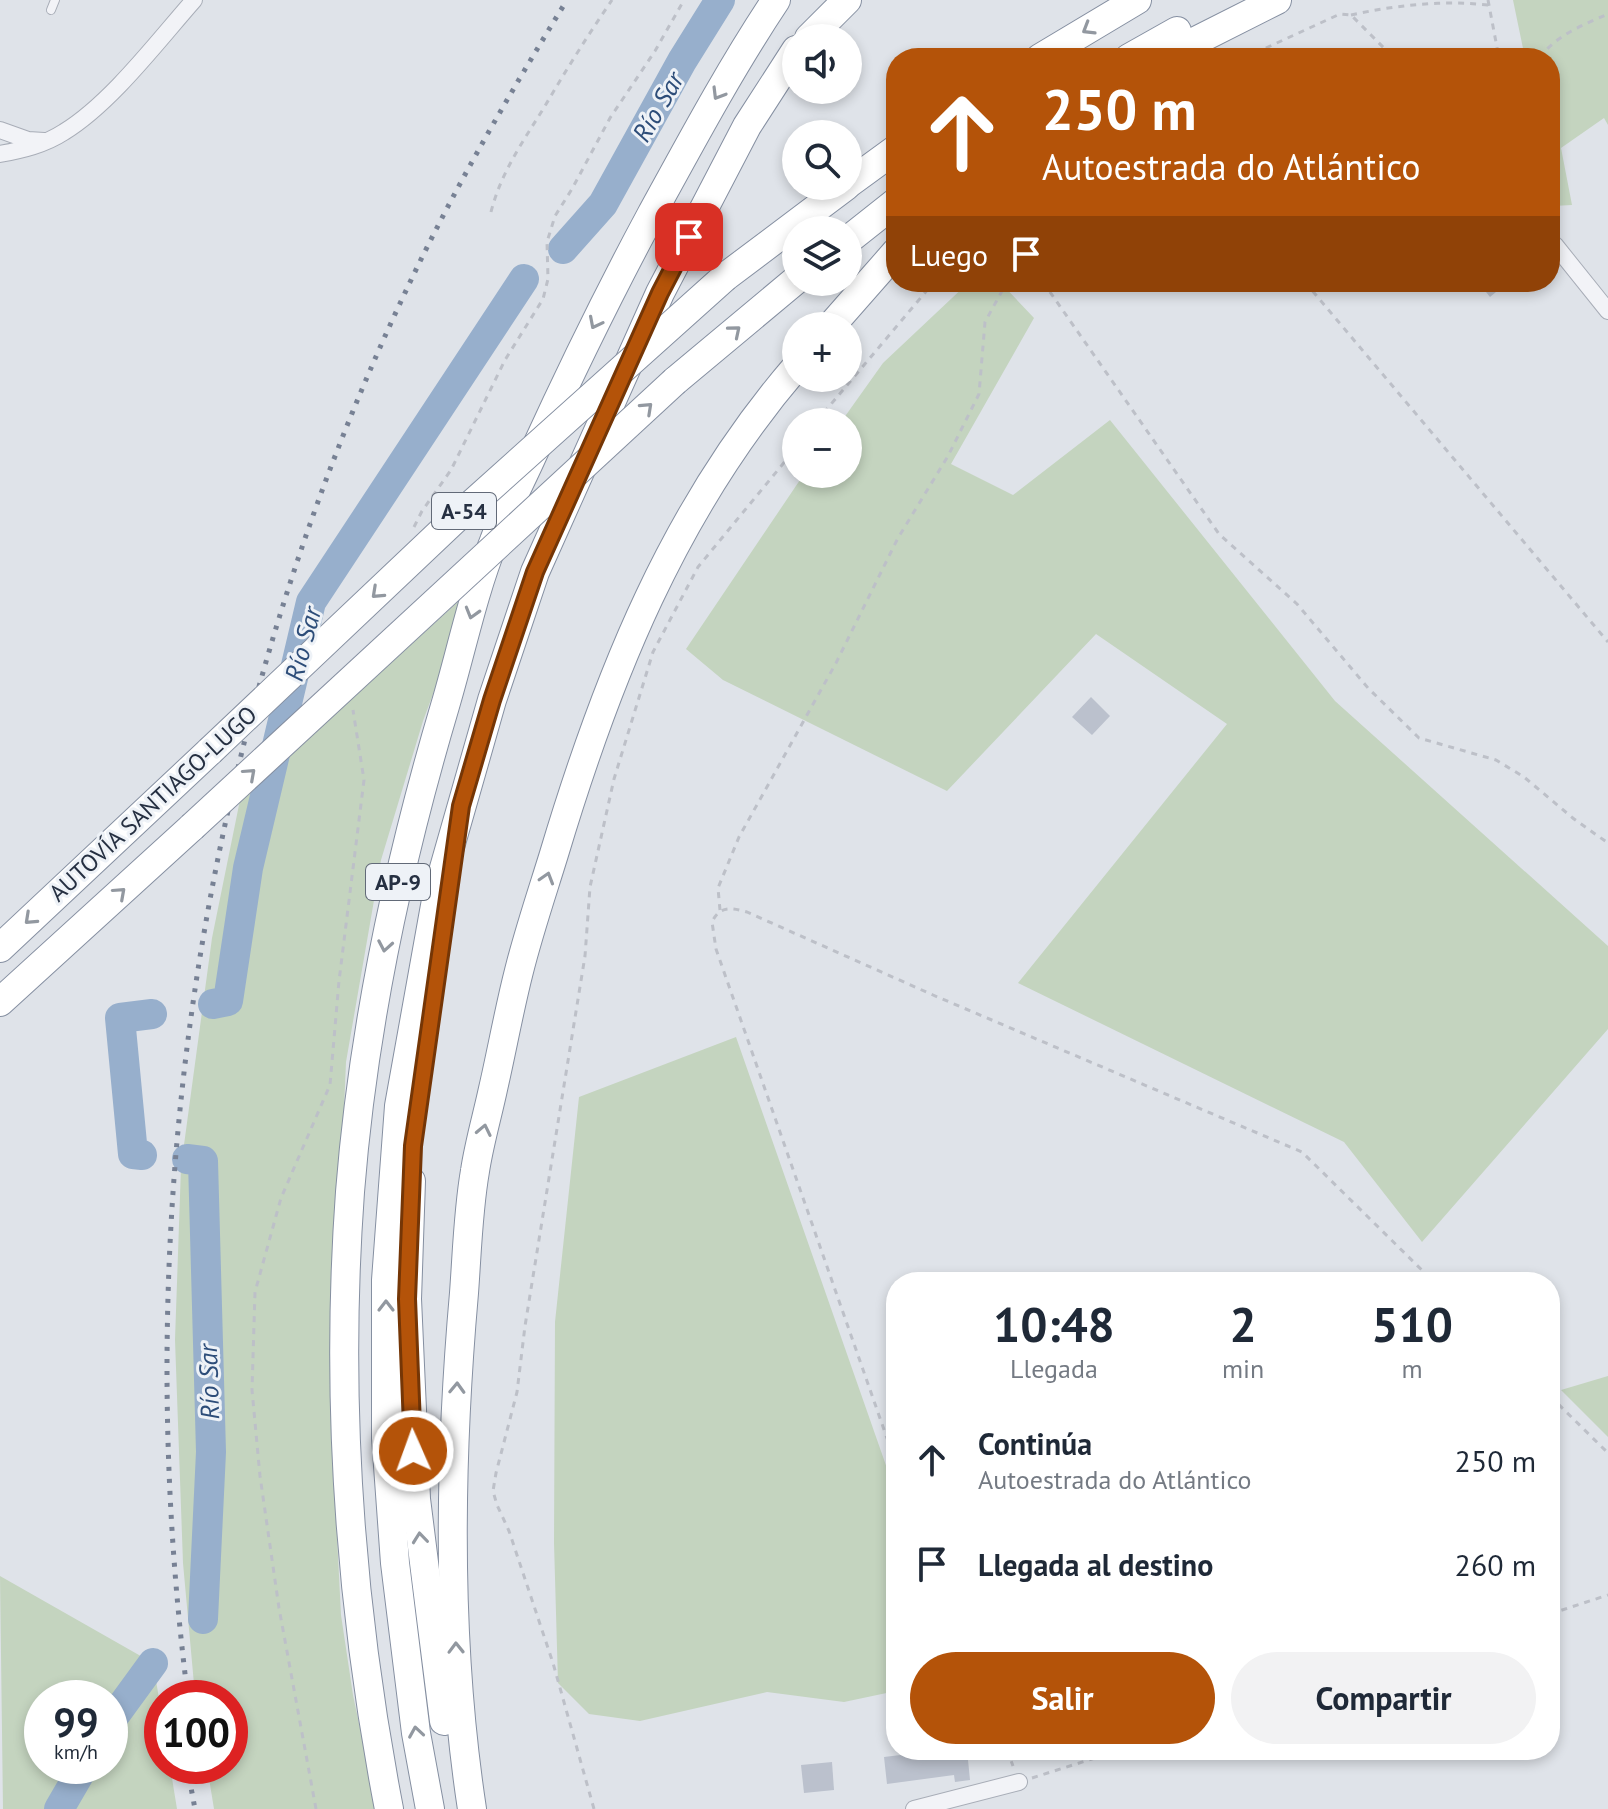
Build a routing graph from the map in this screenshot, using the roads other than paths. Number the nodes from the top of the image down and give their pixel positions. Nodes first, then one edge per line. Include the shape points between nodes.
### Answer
1 (55, 0) edge
2 (194, 0) edge
3 (776, 0) edge
4 (828, 0) edge
5 (847, 0) edge
6 (1137, 0) edge
7 (1240, 0) edge
8 (1277, 0) edge
9 (51, 10) dead end
10 (762, 13) edge
11 (813, 24) edge
12 (822, 24) edge
13 (1057, 48) edge
14 (1148, 48) edge
15 (1182, 48) edge
16 (782, 73) edge
17 (0, 130) edge
18 (45, 141) junction
19 (0, 154) edge
20 (886, 156) edge
21 (862, 174) edge
22 (827, 200) edge
23 (886, 210) edge
24 (862, 229) edge
25 (1560, 251) edge
26 (886, 263) edge
27 (782, 292) edge
28 (1608, 311) edge
29 (843, 312) edge
30 (782, 384) edge
31 (457, 827) junction
32 (0, 948) edge
33 (0, 1002) edge
34 (1019, 1782) road end
35 (389, 1809) edge
36 (430, 1809) edge
37 (460, 1809) edge
38 (472, 1809) edge
39 (914, 1809) edge

1 - 9 lane
2 - 18 street via 79,122
3 - 10 highway, AP-9
4 - 11 highway, AP-9
5 - 12 highway
6 -> 13 highway
7 - 14 highway
8 - 15 highway
10 -> 35 highway, AP-9 via 628,257 492,544 422,783 387,932 350,1190 345,1413 360,1623
16 - 31 highway, AP-9 via 747,126 660,293 535,572
17 - 18 street
18 - 19 street
20 - 21 highway, AUTOVÍA SANTIAGO-LUGO / A-54
22 -> 32 highway, AUTOVÍA SANTIAGO-LUGO / A-54, bridge via 725,277 453,521
23 - 24 highway
25 - 28 street
26 - 29 highway
33 -> 27 highway, AUTOVÍA SANTIAGO-LUGO / A-54, bridge via 675,381
38 -> 30 highway via 457,1671 453,1495 475,1173 520,968 574,786 619,660 710,483
36 -> 31 highway, AP-9 via 395,1563 386,1438 386,1280 399,1106 438,889
37 -> 31 highway via 439,1695 416,1499 407,1299 413,1146
34 - 39 street

